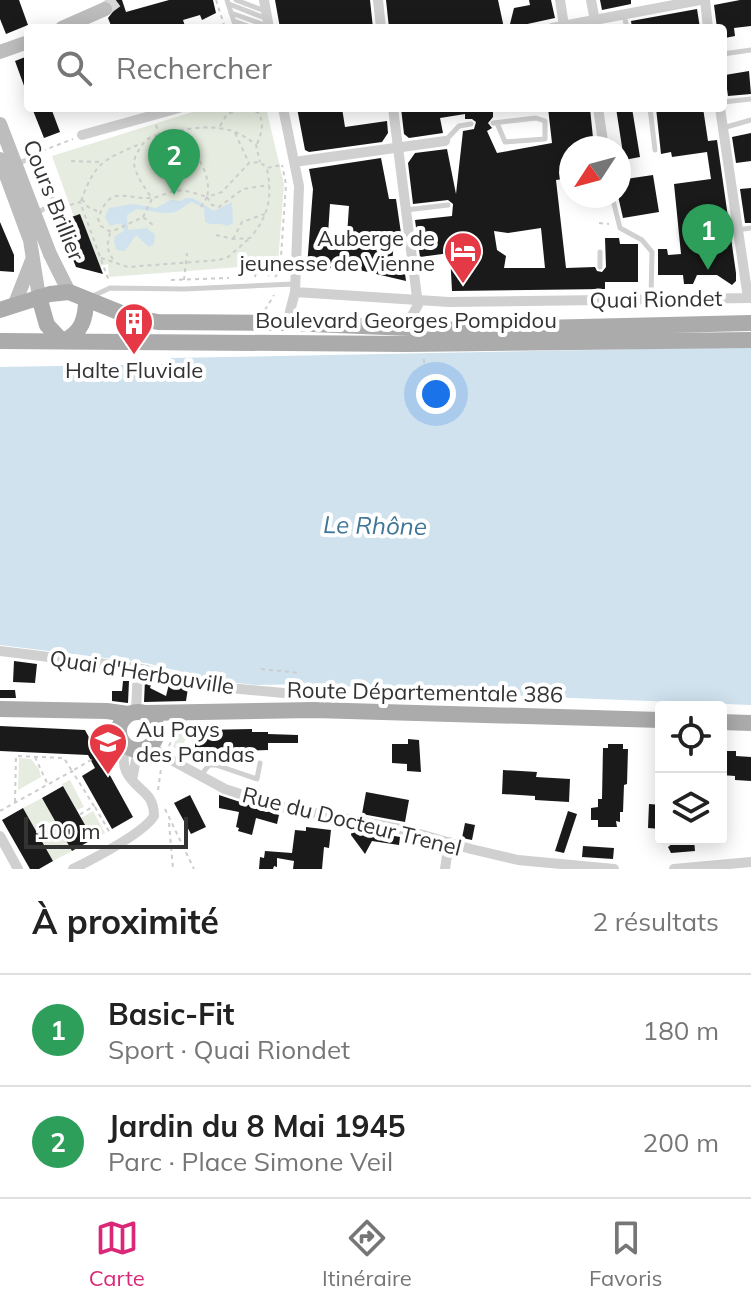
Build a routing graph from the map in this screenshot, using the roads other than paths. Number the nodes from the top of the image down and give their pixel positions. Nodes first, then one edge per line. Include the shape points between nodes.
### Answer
1 (236, 0) edge
2 (378, 0) edge
3 (560, 0) edge
4 (591, 0) edge
5 (702, 0) edge
6 (228, 2) edge
7 (105, 9) tunnel mouth
8 (231, 13) junction
9 (265, 13) edge
10 (624, 15) junction
11 (71, 24) edge
12 (234, 24) edge
13 (381, 24) edge
14 (564, 24) edge
15 (589, 24) edge
16 (626, 24) edge
17 (707, 24) edge
18 (24, 44) edge
19 (751, 50) edge
20 (0, 53) edge
21 (727, 53) edge
22 (751, 99) edge
23 (727, 102) edge
24 (164, 112) edge
25 (284, 112) edge
26 (394, 112) edge
27 (599, 112) edge
28 (650, 112) edge
29 (721, 112) edge
30 (751, 120) edge
31 (495, 123) joint
32 (0, 124) edge
33 (471, 124) dead end
34 (723, 128) junction
35 (82, 135) road end
36 (602, 136) edge
37 (445, 141) joint
38 (398, 147) junction
39 (655, 150) dead end
40 (0, 159) edge
41 (294, 162) junction
42 (16, 164) junction
43 (448, 205) dead end
44 (615, 208) edge
45 (406, 210) junction
46 (36, 215) junction
47 (751, 228) edge
48 (737, 230) junction
49 (600, 252) dead end
50 (32, 260) junction
51 (600, 267) dead end
52 (295, 288) junction
53 (69, 292) junction
54 (39, 297) junction
55 (749, 298) edge
56 (86, 299) junction
57 (418, 299) junction
58 (651, 300) junction
59 (7, 308) edge
60 (287, 323) junction
61 (751, 323) edge
62 (405, 328) junction
63 (751, 340) edge
64 (0, 341) edge
65 (62, 341) junction
66 (380, 343) junction
67 (0, 651) edge
68 (138, 668) junction
69 (284, 693) dead end
70 (0, 709) edge
71 (88, 711) junction
72 (189, 712) junction
73 (137, 713) junction
74 (655, 720) edge
75 (727, 722) edge
76 (751, 723) edge
77 (142, 742) junction
78 (260, 763) dead end
79 (201, 776) junction
80 (0, 836) edge
81 (449, 842) junction
82 (751, 862) edge
83 (718, 867) edge
84 (18, 869) edge
85 (73, 869) edge
86 (445, 869) edge
87 (614, 869) edge
88 (674, 869) edge

1 - 9 lane
2 - 13 street
3 - 14 street
4 - 15 street
5 - 10 street
5 - 17 street
6 - 8 lane
6 - 9 lane
7 - 11 main road
8 - 9 lane
8 - 12 lane
10 - 15 street
10 - 16 lane
18 - 20 main road
19 - 21 lane
22 - 23 lane
24 - 35 street
25 - 41 street
26 - 38 street
27 - 36 street
28 - 39 lane
29 - 34 street
30 - 34 lane
31 - 31 lane via 536,118 545,121 545,139 505,142
32 - 42 main road, Cours Brillier
33 - 37 lane via 459,126
34 - 48 street
37 - 38 street
38 - 41 street
38 - 45 street
40 - 50 main road, Cours Brillier
41 - 52 street via 299,186
42 - 46 main road, Cours Brillier
42 - 46 lane via 36,156 54,202
43 - 45 lane
44 - 58 lane via 623,231 652,252
45 - 57 street
46 - 53 main road, Cours Brillier
47 - 48 lane
48 - 55 street
49 - 51 lane
50 - 54 main road, Cours Brillier
50 - 59 main road, Cours Brillier
52 - 56 lane via 110,288
52 - 57 street, Quai Riondet
52 - 60 street
53 - 54 main road
53 - 56 main road, Boulevard Georges Pompidou
54 - 59 main road
54 - 65 main road via 47,325
55 - 58 street, Quai Riondet
56 - 60 main road, Boulevard Georges Pompidou via 144,320
56 - 65 main road via 81,328
57 - 58 street, Quai Riondet via 601,295
57 - 62 street via 418,310
60 - 62 main road, Boulevard Georges Pompidou
61 - 62 main road, Boulevard Georges Pompidou
62 - 66 street
63 - 66 main road, Boulevard Georges Pompidou
64 - 65 main road, Boulevard Georges Pompidou
65 - 66 main road, Boulevard Georges Pompidou
67 - 68 street, Quai d'Herbouville
68 - 69 street, Quai d'Herbouville via 218,687
68 - 73 street
70 - 71 main road, Route Départementale 386
71 - 73 main road, Route Départementale 386
71 - 77 main road
72 - 73 main road, Route Départementale 386
72 - 74 main road, Route Départementale 386 via 330,710
72 - 77 main road
73 - 77 main road via 154,721
73 - 77 main road via 121,722
75 - 76 main road
77 - 79 street, Rue du Docteur Trenel
77 - 85 street via 124,764 159,807 147,825
78 - 79 lane via 257,779 216,765 209,765
79 - 81 street, Rue du Docteur Trenel via 277,806
80 - 84 street
81 - 86 street
81 - 87 street, Rue du Docteur Trenel via 518,860
82 - 83 street
83 - 88 street

